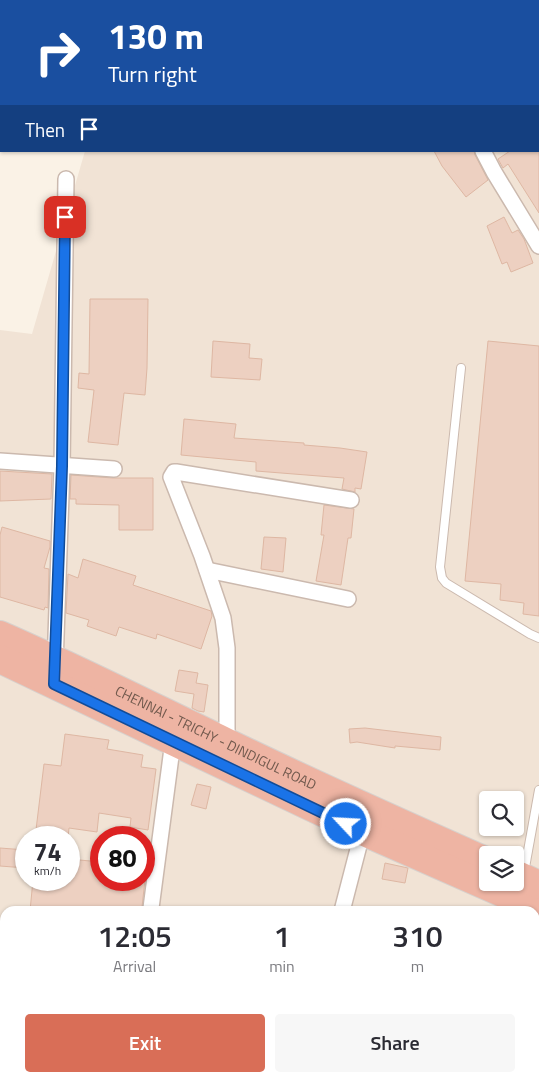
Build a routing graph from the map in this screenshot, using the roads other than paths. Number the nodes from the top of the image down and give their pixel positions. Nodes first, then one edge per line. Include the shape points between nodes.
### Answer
1 (484, 152) edge
2 (66, 179) dead end
3 (539, 246) edge
4 (461, 368) dead end
5 (0, 462) edge
6 (62, 466) junction
7 (114, 469) dead end
8 (351, 500) dead end
9 (207, 570) junction
10 (348, 599) dead end
11 (0, 635) edge
12 (539, 638) edge
13 (0, 659) edge
14 (55, 672) junction
15 (202, 740) junction
16 (539, 790) edge
17 (366, 820) junction
18 (479, 859) edge
19 (526, 879) edge
20 (152, 906) edge
21 (343, 906) edge
22 (533, 906) edge

1 - 3 street
2 - 6 street
4 - 12 lane via 440,567 442,578
5 - 6 street
6 - 7 street
6 - 14 street
8 - 9 street via 174,472 171,479
9 - 10 street
9 - 15 street via 223,618 227,648
11 - 14 highway, CHENNAI - TRICHY - DINDIGUL ROAD
13 - 14 highway, CHENNAI - TRICHY - DINDIGUL ROAD
14 - 15 highway, CHENNAI - TRICHY - DINDIGUL ROAD
15 - 17 highway, CHENNAI - TRICHY - DINDIGUL ROAD
15 - 20 street
16 - 19 lane
17 - 18 highway, CHENNAI - TRICHY - DINDIGUL ROAD
17 - 21 street
17 - 22 highway, CHENNAI - TRICHY - DINDIGUL ROAD

